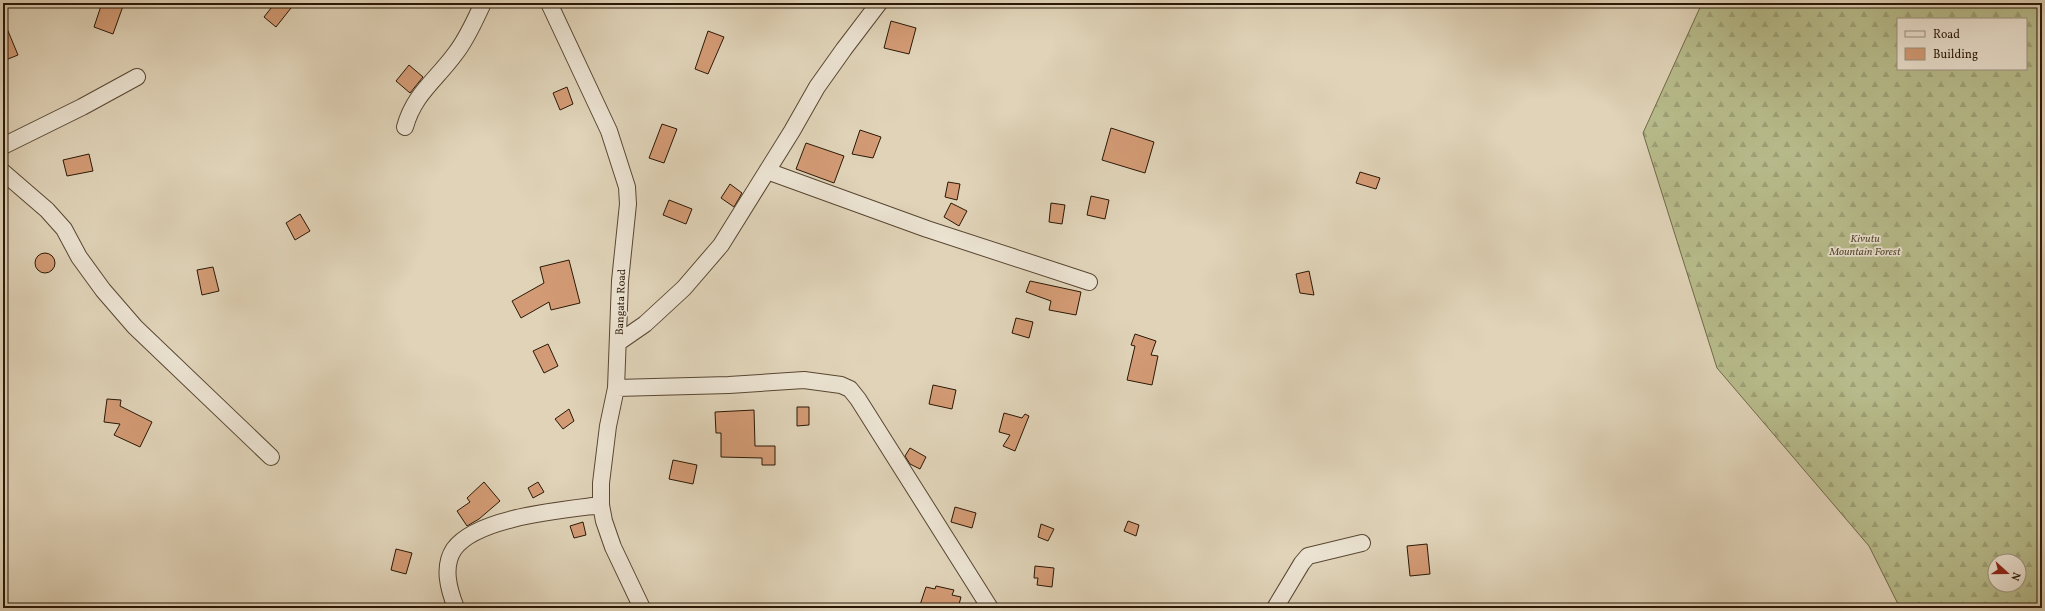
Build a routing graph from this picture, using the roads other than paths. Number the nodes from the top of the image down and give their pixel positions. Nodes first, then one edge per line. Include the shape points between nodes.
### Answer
1 (483, 3) edge
2 (549, 3) edge
3 (879, 3) edge
4 (136, 77) dead end
5 (405, 127) dead end
6 (3, 146) edge
7 (767, 171) junction
8 (3, 172) edge
9 (1089, 282) dead end
10 (619, 342) junction
11 (616, 388) junction
12 (271, 456) dead end
13 (601, 505) junction
14 (1362, 543) dead end
15 (456, 608) edge
16 (642, 608) edge
17 (990, 608) edge
18 (1275, 608) edge

1 - 5 street via 461,46 416,101
2 - 10 street, Bangata Road via 609,130 627,187 628,204 620,281
3 - 7 street via 817,87
4 - 6 street
7 - 9 street via 928,229
7 - 10 street via 721,245 684,288 645,324
8 - 12 street via 47,210 64,229 103,290 135,327
10 - 11 street, Bangata Road
11 - 13 street, Bangata Road via 608,426
11 - 17 street via 804,380 841,385 850,389
13 - 15 street via 542,512 482,528 463,539 453,550 448,566 447,586
13 - 16 street, Bangata Road via 613,548
14 - 18 street via 1308,556

